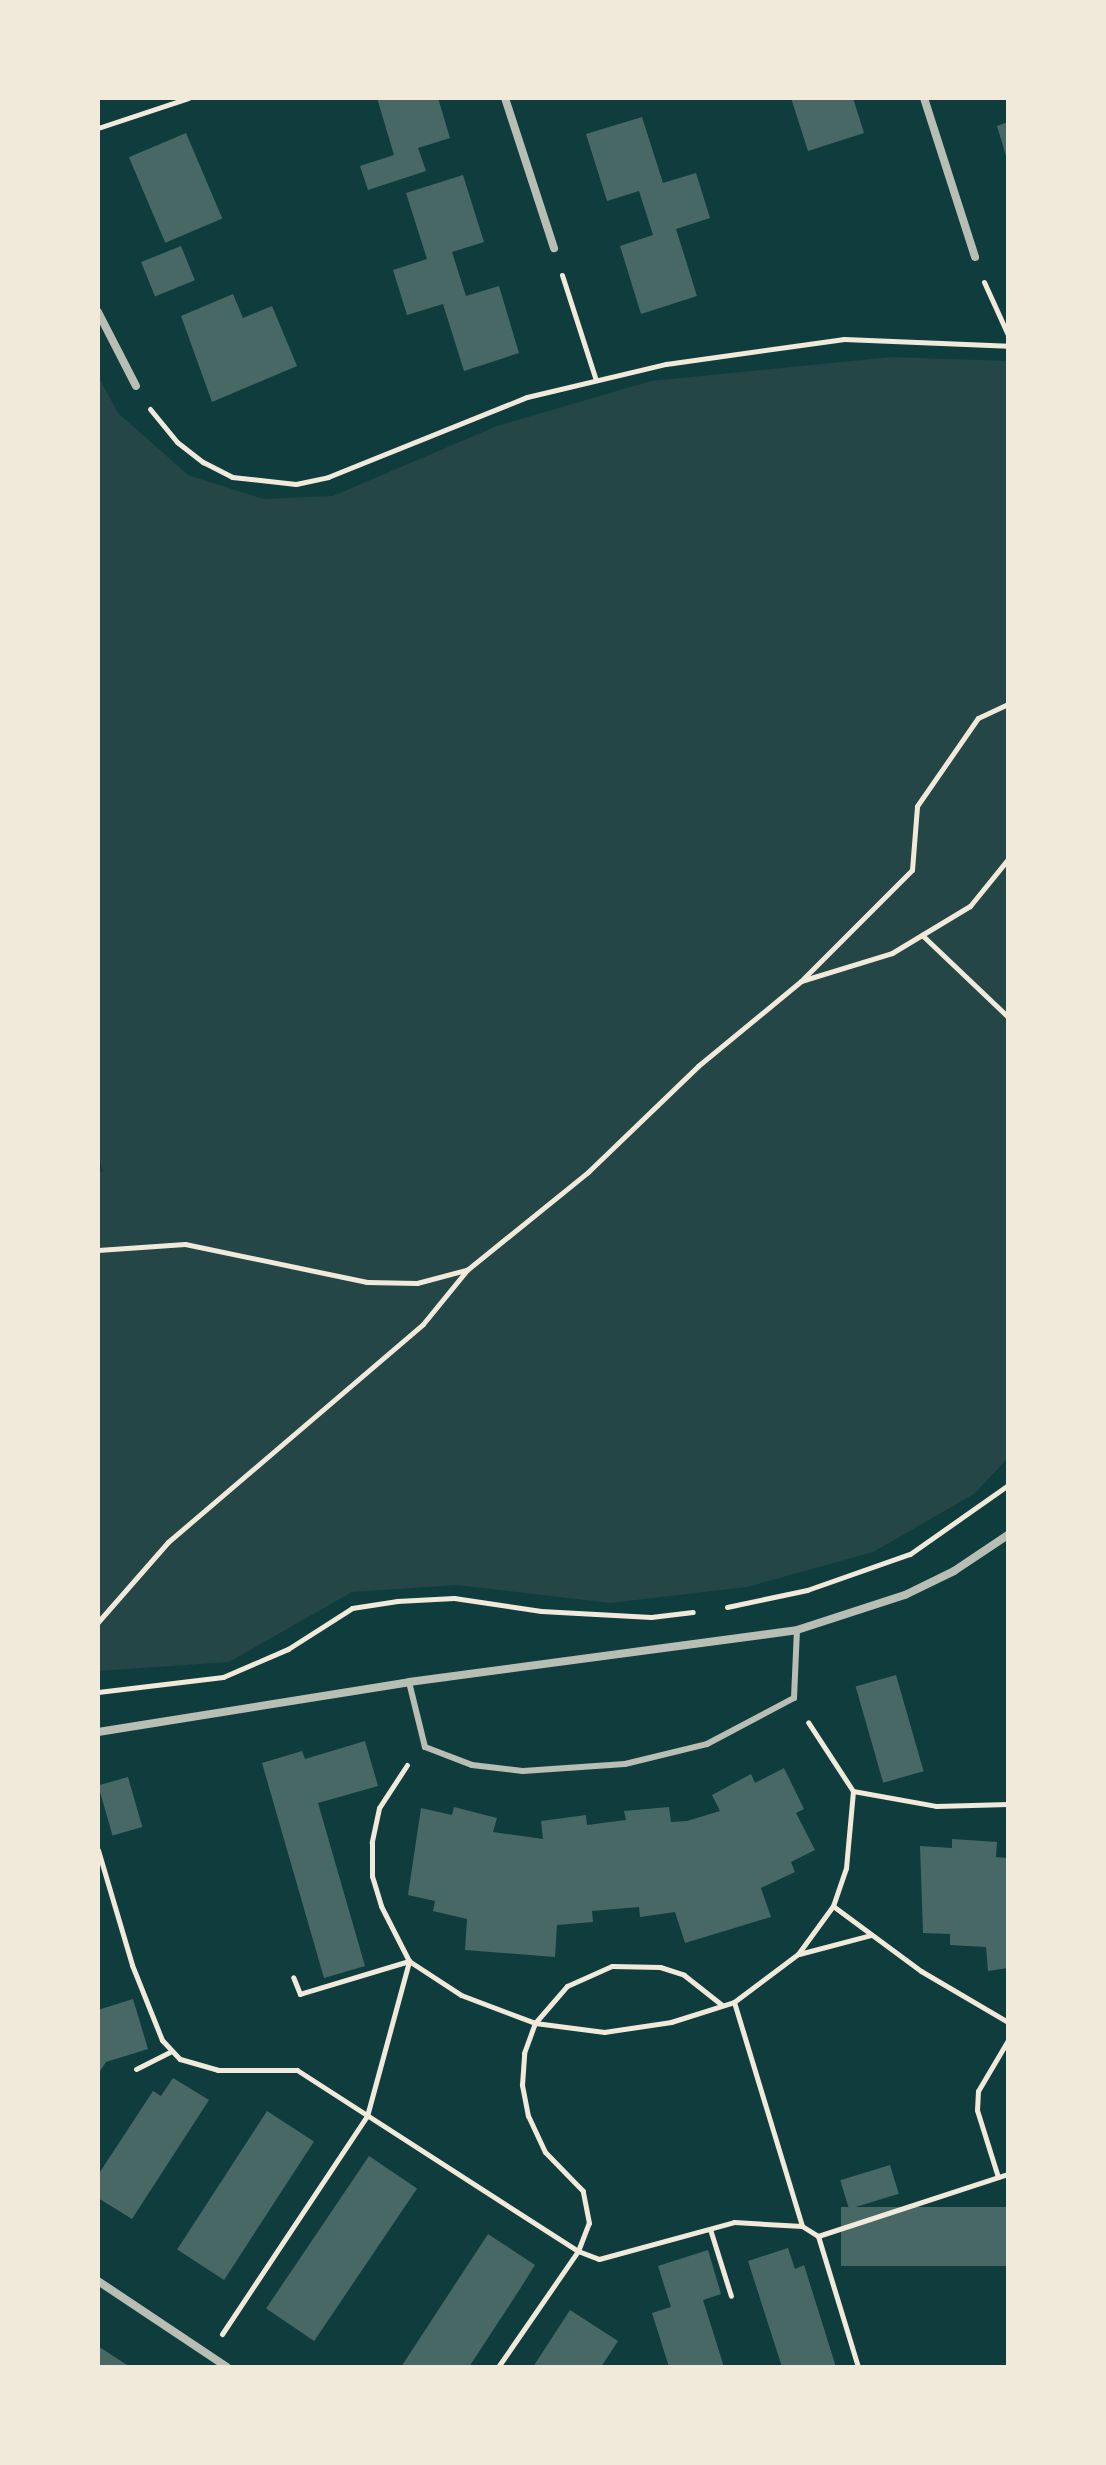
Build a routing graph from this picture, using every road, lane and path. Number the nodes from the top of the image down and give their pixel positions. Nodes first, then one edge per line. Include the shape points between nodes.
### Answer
1 (188, 98) edge
2 (505, 98) edge
3 (924, 98) edge
4 (98, 128) edge
5 (554, 248) joint
6 (975, 257) joint
7 (98, 312) edge
8 (1008, 335) edge
9 (1008, 346) edge
10 (596, 380) junction
11 (136, 386) joint
12 (1008, 704) edge
13 (1008, 859) edge
14 (922, 935) junction
15 (801, 981) junction
16 (1008, 1017) edge
17 (98, 1250) edge
18 (467, 1270) junction
19 (1008, 1485) edge
20 (1008, 1535) edge
21 (712, 1609) dead end
22 (697, 1611) dead end
23 (98, 1622) edge
24 (797, 1630) junction
25 (409, 1682) junction
26 (98, 1692) edge
27 (794, 1698) junction
28 (98, 1732) edge
29 (425, 1747) junction
30 (853, 1791) junction
31 (1008, 1804) edge
32 (98, 1850) edge
33 (833, 1906) junction
34 (872, 1934) junction
35 (798, 1954) junction
36 (409, 1961) junction
37 (293, 1977) dead end
38 (734, 2002) junction
39 (722, 2006) junction
40 (1008, 2022) edge
41 (535, 2023) junction
42 (1008, 2040) edge
43 (172, 2051) junction
44 (136, 2069) dead end
45 (367, 2116) junction
46 (1008, 2174) edge
47 (998, 2177) junction
48 (802, 2226) junction
49 (710, 2229) junction
50 (818, 2236) junction
51 (578, 2251) junction
52 (98, 2281) edge
53 (731, 2296) dead end
54 (208, 2355) junction
55 (227, 2367) edge
56 (498, 2367) edge
57 (858, 2367) edge

1 - 4 path
2 - 5 street
3 - 6 street
5 - 10 path
6 - 8 path
7 - 11 street
9 - 10 path via 844,339 666,364
10 - 11 path via 527,397 328,477 296,484 232,477 203,462 157,420
12 - 15 path via 978,718 917,806 912,870
13 - 14 path via 970,906
14 - 15 path via 892,953
14 - 16 path
15 - 18 path via 698,1066 588,1172
17 - 18 path via 185,1244 367,1282 417,1283
18 - 23 path via 423,1324 168,1542
19 - 21 path via 910,1554 807,1590
20 - 24 street via 905,1595
22 - 26 path via 651,1617 541,1611 454,1598 397,1601 352,1608 288,1649 223,1677
24 - 25 street
24 - 27 lane
25 - 28 street
25 - 29 lane
27 - 29 lane via 707,1744 625,1764 523,1771 472,1765
27 - 30 path
29 - 36 path via 395,1778 379,1808 372,1842 372,1876 381,1906
30 - 31 path via 936,1806
30 - 33 path via 846,1868
32 - 43 path via 132,1965 162,2040
33 - 34 path
33 - 35 path
34 - 35 path
34 - 40 path via 921,1971
35 - 38 path
36 - 37 path via 300,1994
36 - 41 path via 461,1995
36 - 45 path
38 - 39 path
38 - 48 path
39 - 41 path via 671,2022 604,2032
39 - 41 path via 684,1975 636,1964 588,1974 549,2003
41 - 51 path via 524,2053 522,2085 545,2152 583,2191 588,2205 589,2223
42 - 47 path via 978,2091 977,2110
43 - 44 path
43 - 45 path via 180,2059 218,2070 297,2070
45 - 51 path
45 - 54 path
46 - 47 path
47 - 50 path
48 - 49 path via 734,2222
48 - 50 path
49 - 51 path via 599,2259
49 - 53 path
50 - 57 path
51 - 56 path
52 - 54 street
54 - 55 street

